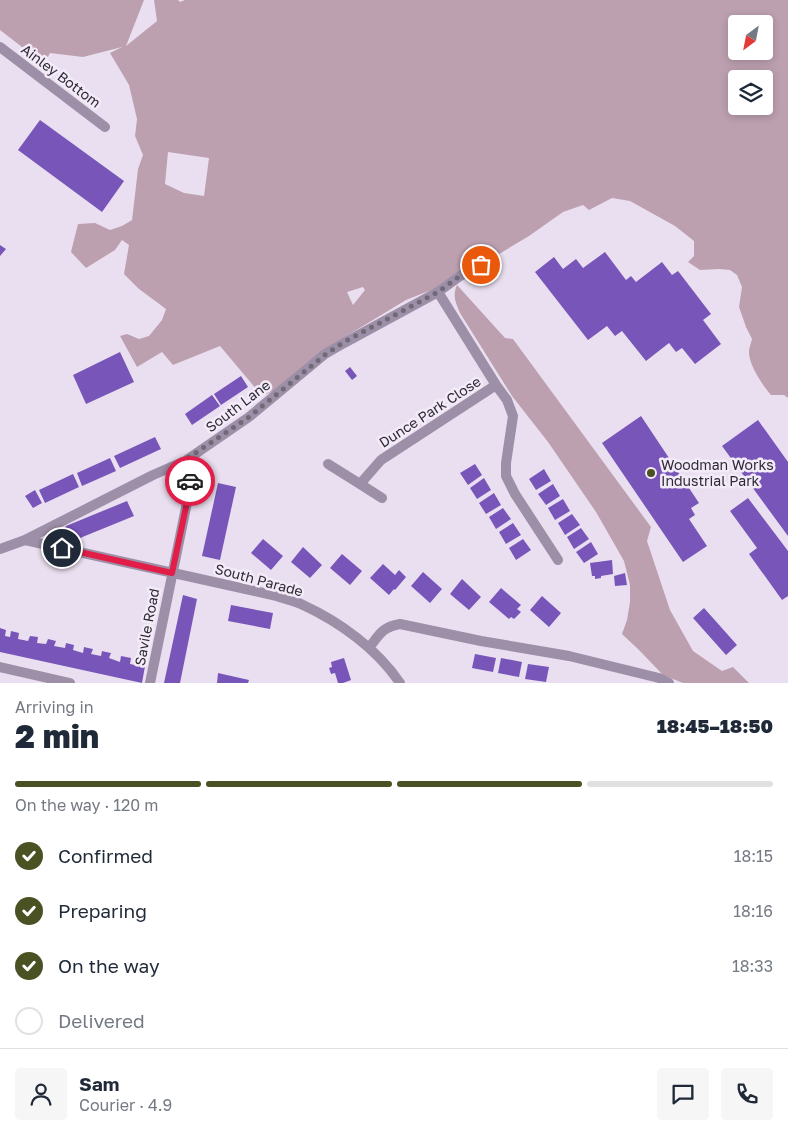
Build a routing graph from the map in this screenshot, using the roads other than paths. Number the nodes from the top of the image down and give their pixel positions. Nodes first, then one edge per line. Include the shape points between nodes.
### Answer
1 (0, 47) edge
2 (105, 127) dead end
3 (481, 265) dead end
4 (438, 292) junction
5 (496, 385) junction
6 (185, 460) junction
7 (328, 464) dead end
8 (360, 484) junction
9 (382, 498) dead end
10 (25, 540) junction
11 (0, 549) edge
12 (558, 560) dead end
13 (172, 573) junction
14 (369, 648) junction
15 (0, 667) edge
16 (70, 683) edge
17 (150, 683) edge
18 (400, 683) edge
19 (669, 683) edge

1 - 2 street, Ainley Bottom
3 - 4 street, South Lane
4 - 5 street
4 - 6 street, South Lane via 344,342 249,417
5 - 8 street, Dunce Park Close via 381,460
5 - 12 street via 513,416 506,476
6 - 10 street, South Lane
6 - 13 street, Savile Road via 190,467 190,488
7 - 8 street
8 - 9 street
10 - 11 street, South Lane
10 - 13 street, South Parade
13 - 14 street, South Parade via 301,604 347,630
13 - 17 street, Savile Road
14 - 18 street, South Parade
14 - 19 street via 390,625 400,624 570,656
15 - 16 street

